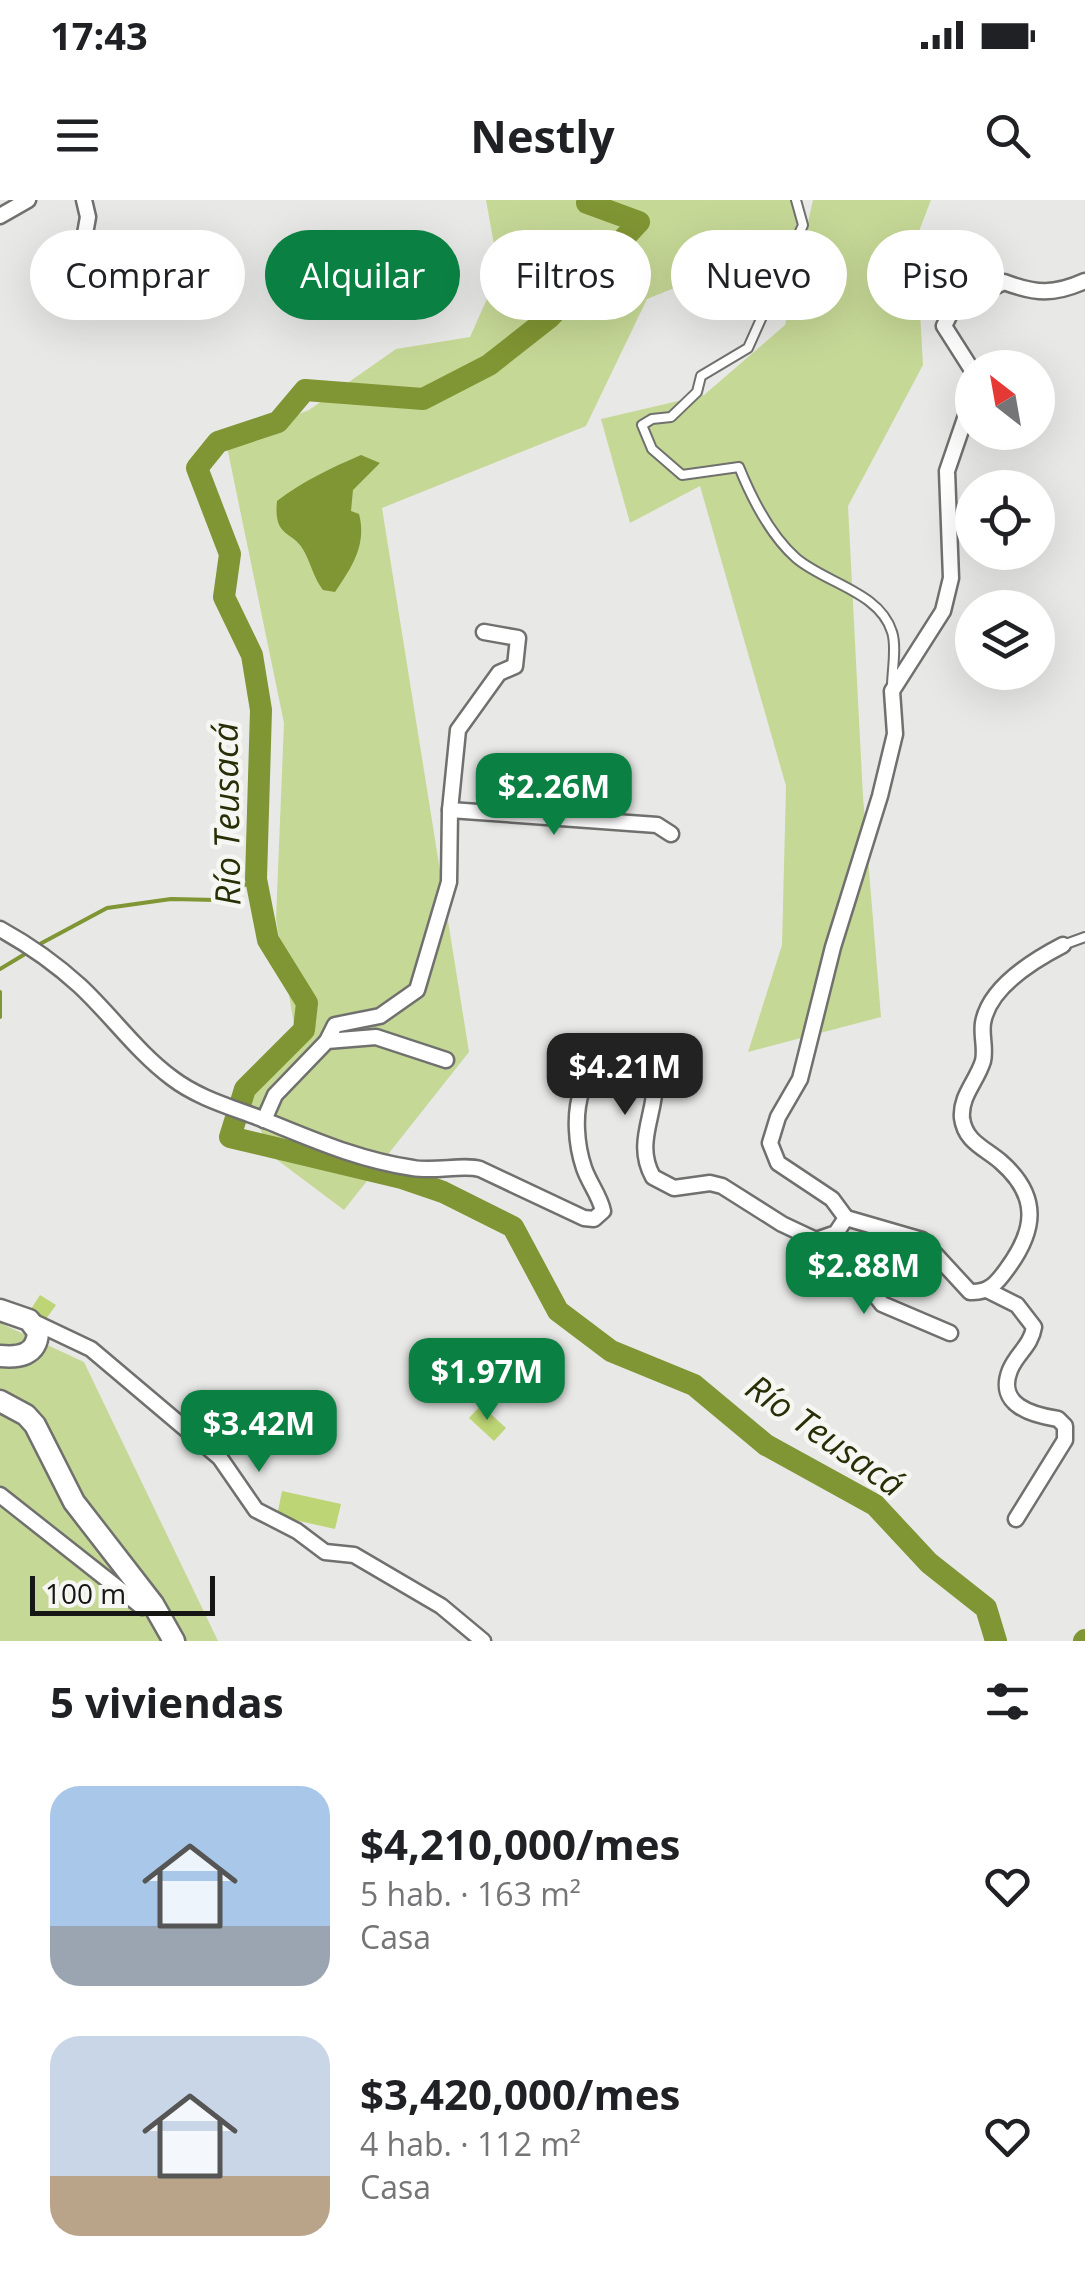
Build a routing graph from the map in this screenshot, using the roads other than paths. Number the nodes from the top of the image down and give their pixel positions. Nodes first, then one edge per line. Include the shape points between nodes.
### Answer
1 (28, 200) edge
2 (84, 200) edge
3 (796, 200) edge
4 (0, 216) edge
5 (86, 230) edge
6 (1085, 282) edge
7 (959, 350) edge
8 (955, 448) edge
9 (484, 632) dead end
10 (892, 691) junction
11 (450, 810) junction
12 (671, 834) dead end
13 (0, 929) edge
14 (1085, 936) edge
15 (1064, 945) joint
16 (327, 1041) junction
17 (446, 1060) dead end
18 (264, 1120) junction
19 (846, 1218) junction
20 (816, 1240) junction
21 (987, 1290) junction
22 (0, 1310) edge
23 (29, 1320) junction
24 (950, 1333) dead end
25 (0, 1356) edge
26 (0, 1401) edge
27 (0, 1495) edge
28 (1016, 1519) dead end
29 (153, 1604) junction
30 (174, 1641) edge
31 (483, 1641) edge

1 - 4 street
2 - 5 street
3 - 10 lane via 803,225 748,348 701,376 697,392 671,418 642,425 652,449 682,475 740,467 752,501 792,555 875,605 893,633
6 - 7 street via 1058,294 1004,282 951,312 944,326
8 - 10 street via 947,471 951,578 943,611
9 - 11 street via 518,638 515,666 500,673 458,730
10 - 19 street via 895,734 880,796 800,1078 770,1143 778,1163 832,1199
11 - 12 street via 657,825
11 - 16 street via 449,882 417,990 380,1016 335,1025
13 - 18 street via 82,988 173,1079
14 - 15 lane
15 - 21 street via 1024,970 989,1006 982,1064 962,1102 966,1133 1003,1164 1030,1206 1023,1249
16 - 17 street via 376,1036
16 - 18 street via 275,1094
18 - 20 street via 382,1163 442,1172 470,1166 594,1218 604,1211 583,1165 578,1131 584,1082 607,1059 634,1058 655,1080 644,1154 654,1177 674,1188 722,1186
19 - 20 street via 836,1233
19 - 21 street via 922,1240 970,1292
20 - 24 street via 854,1268 882,1304
21 - 28 street via 1017,1304 1034,1327 1010,1371 1016,1405 1065,1426 1065,1440
22 - 23 street
23 - 25 street via 38,1332 34,1348 18,1358
23 - 31 street via 91,1349 220,1458 256,1510 324,1552 354,1555 441,1606
26 - 29 street via 35,1425 74,1502
27 - 29 street via 142,1607
29 - 30 street

